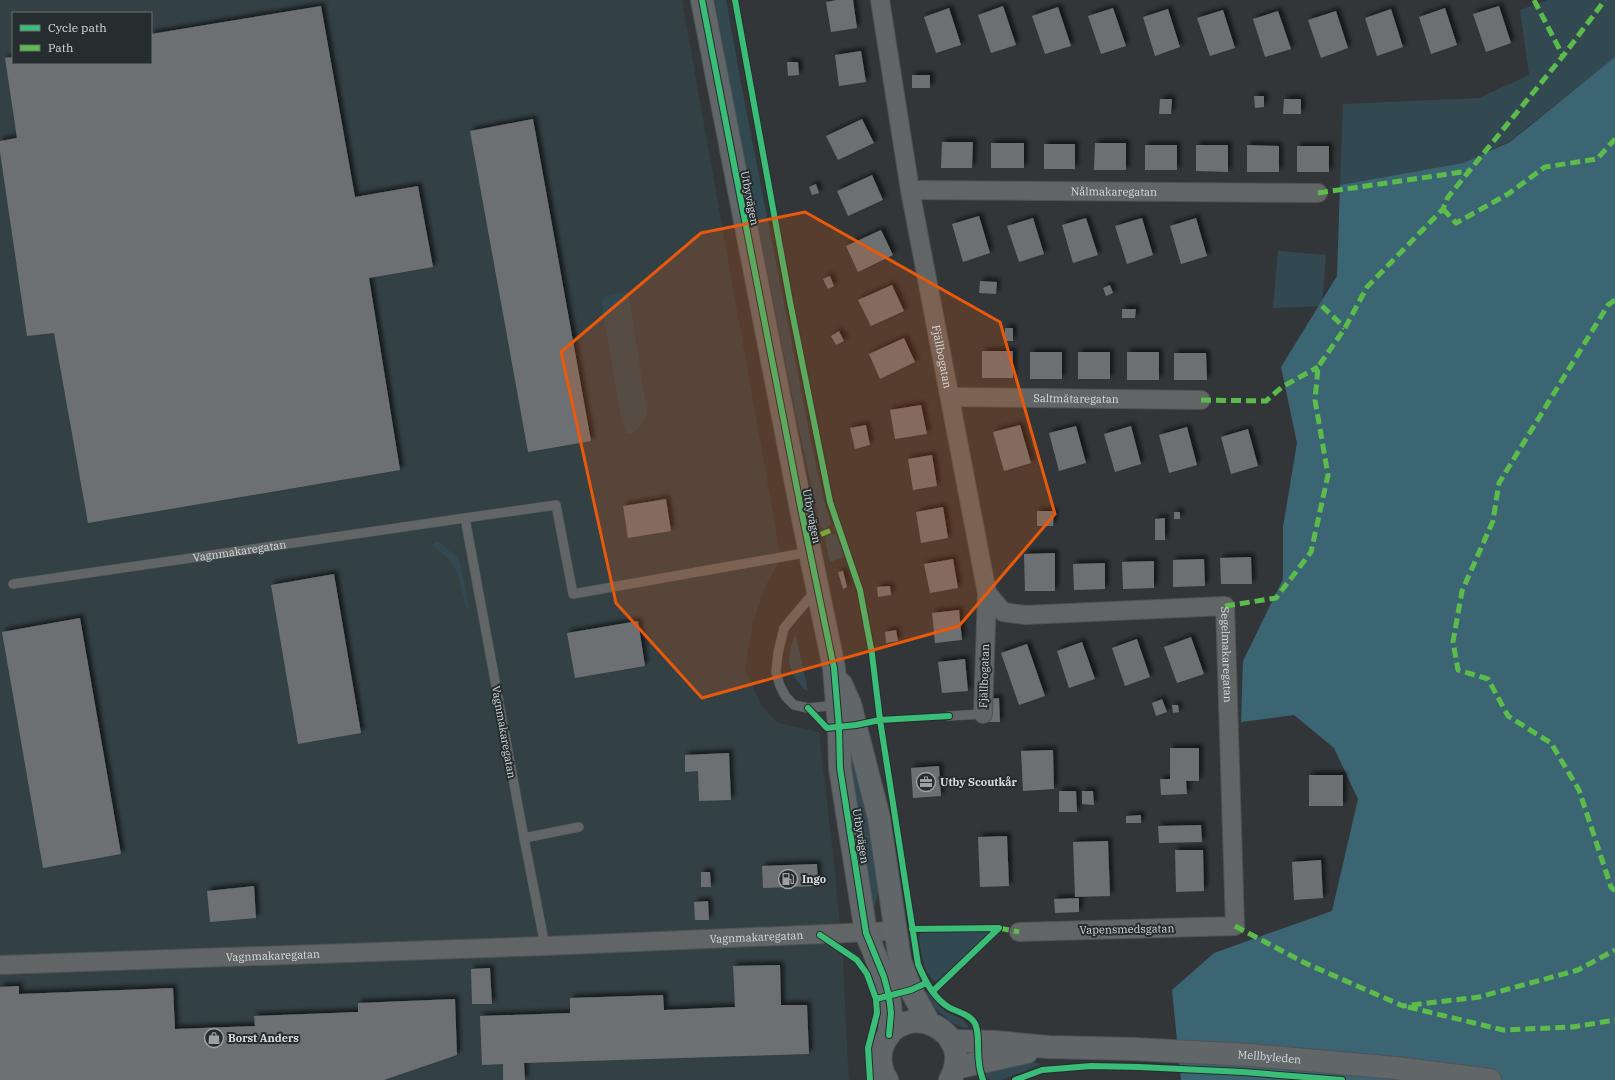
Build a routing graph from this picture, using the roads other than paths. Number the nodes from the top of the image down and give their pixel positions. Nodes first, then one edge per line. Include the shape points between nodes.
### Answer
1 (702, 0) edge
2 (880, 0) edge
3 (910, 190) junction
4 (1318, 193) dead end
5 (951, 397) junction
6 (1201, 400) dead end
7 (465, 518) junction
8 (810, 552) junction
9 (13, 584) dead end
10 (817, 589) junction
11 (988, 593) junction
12 (843, 705) junction
13 (983, 714) joint
14 (949, 716) dead end
15 (579, 827) dead end
16 (524, 838) junction
17 (1234, 926) joint
18 (895, 932) junction
19 (1019, 932) dead end
20 (866, 933) junction
21 (545, 946) junction
22 (0, 965) edge
23 (929, 1023) junction
24 (889, 1035) junction
25 (951, 1041) junction
26 (1048, 1048) junction
27 (952, 1074) edge
28 (886, 1080) edge
29 (1490, 1080) edge

1 - 8 street, Utbyvägen
2 - 3 street, Fjällbogatan
3 - 4 street, Nålmakaregatan
3 - 5 street, Fjällbogatan
5 - 6 street, Saltmätaregatan
5 - 11 street, Fjällbogatan
7 - 8 lane, Vagnmakaregatan via 556,505 573,594
7 - 9 lane, Vagnmakaregatan
7 - 16 lane, Vagnmakaregatan
8 - 10 street, Utbyvägen
10 - 12 street, Utbyvägen
10 - 12 lane via 784,628 776,672 780,686 794,705 808,708
11 - 13 street, Fjällbogatan
11 - 17 street, Segelmakaregatan via 1003,612 1025,615 1225,606
12 - 18 street, Utbyvägen via 879,818
12 - 20 street, Utbyvägen via 839,727 840,768
13 - 14 lane
15 - 16 lane
16 - 21 lane, Vagnmakaregatan
17 - 19 street, Vapensmedsgatan
18 - 20 street, Vagnmakaregatan
18 - 23 street, Utbyvägen via 900,960 911,990
20 - 21 street, Vagnmakaregatan
20 - 24 street, Utbyvägen via 890,996
21 - 22 street, Vagnmakaregatan
23 - 24 street via 914,1021
23 - 25 street, Utbyvägen via 942,1030
24 - 28 street, Utbyvägen via 880,1056
25 - 26 street, Mellbyleden via 995,1042
25 - 27 street via 956,1054
26 - 27 street, Mellbyleden
26 - 29 street, Mellbyleden via 1250,1055 1381,1066

